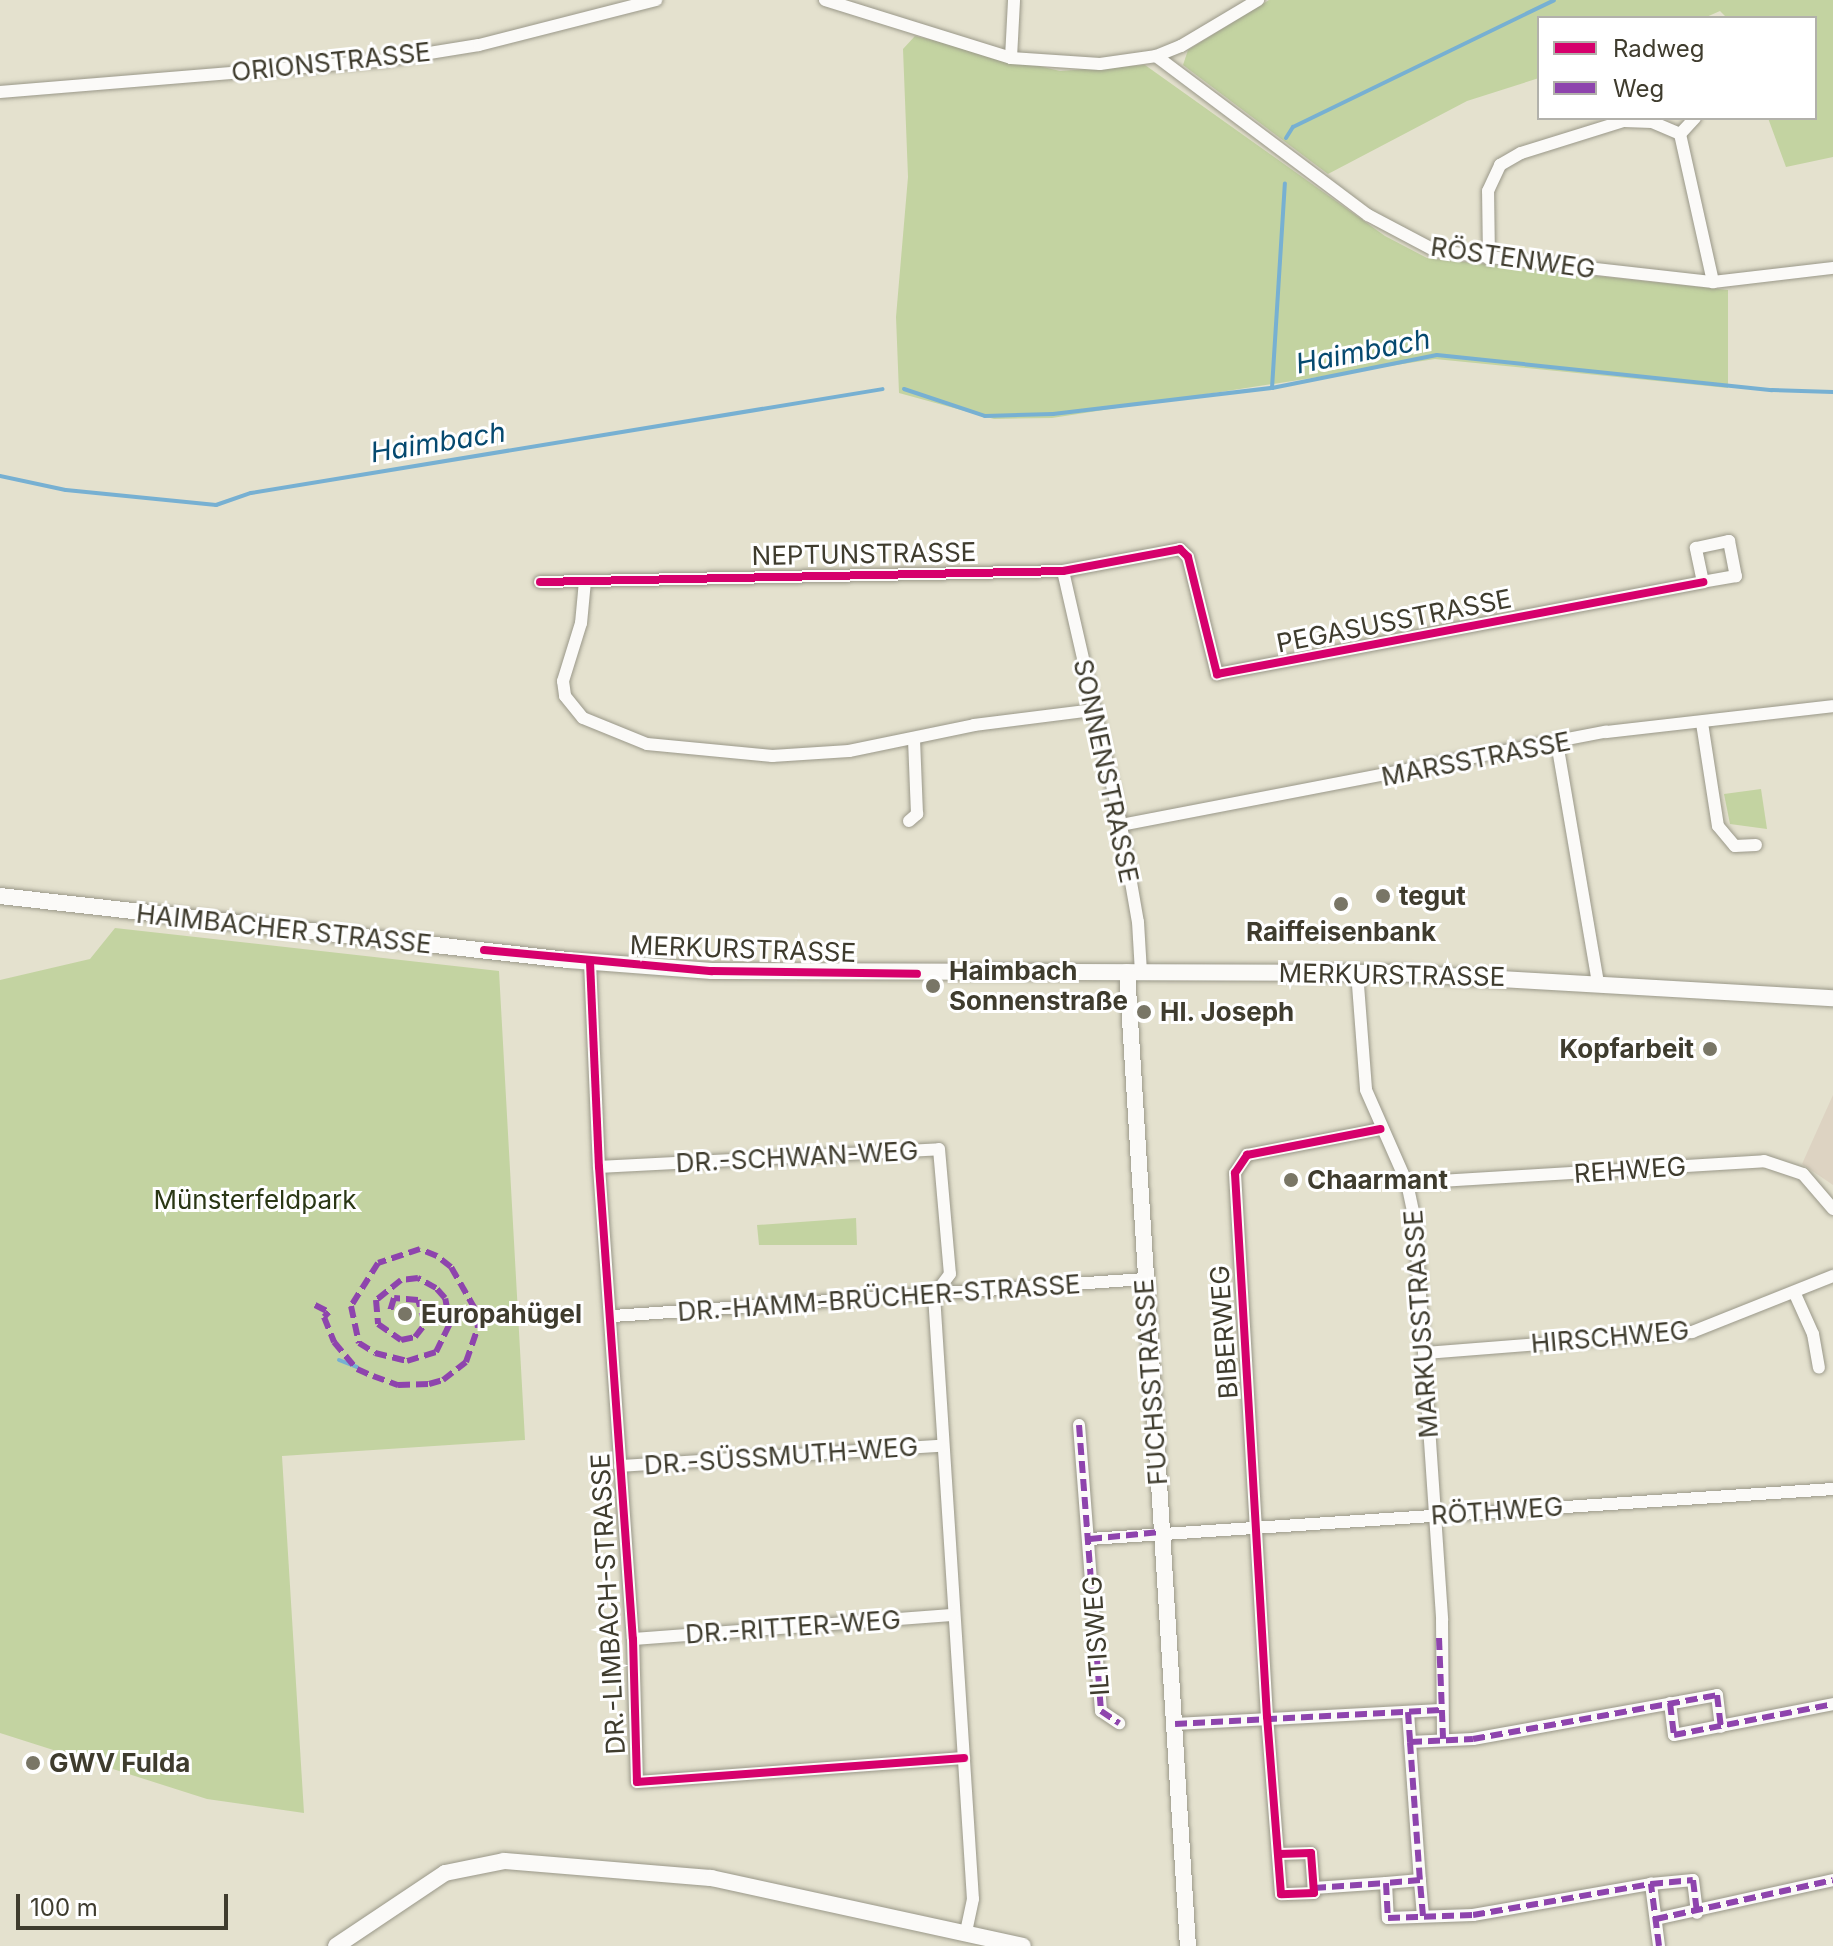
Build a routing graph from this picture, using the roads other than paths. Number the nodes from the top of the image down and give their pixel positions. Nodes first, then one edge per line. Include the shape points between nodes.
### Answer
1 (656, 0) edge
2 (825, 0) edge
3 (1014, 0) edge
4 (1258, 0) edge
5 (1156, 56) junction
6 (1011, 58) junction
7 (0, 92) edge
8 (1693, 120) edge
9 (1680, 134) junction
10 (1489, 259) junction
11 (1833, 268) edge
12 (1713, 282) junction
13 (1185, 552) joint
14 (1063, 571) junction
15 (585, 581) junction
16 (540, 582) dead end
17 (1703, 582) dead end
18 (1833, 706) edge
19 (1092, 710) junction
20 (1702, 723) junction
21 (914, 740) junction
22 (1557, 743) junction
23 (909, 821) dead end
24 (1121, 825) junction
25 (1756, 845) dead end
26 (0, 896) edge
27 (568, 960) joint
28 (590, 962) junction
29 (1134, 972) junction
30 (1357, 972) junction
31 (1598, 982) junction
32 (1833, 998) edge
33 (1381, 1129) junction
34 (599, 1167) junction
35 (1407, 1183) junction
36 (1833, 1209) edge
37 (1833, 1276) edge
38 (1145, 1279) junction
39 (1795, 1294) junction
40 (934, 1295) junction
41 (613, 1316) junction
42 (1425, 1353) junction
43 (1819, 1367) dead end
44 (1079, 1425) dead end
45 (942, 1446) junction
46 (620, 1466) junction
47 (1833, 1489) edge
48 (1434, 1515) junction
49 (1259, 1527) junction
50 (1160, 1532) junction
51 (1090, 1539) junction
52 (952, 1615) junction
53 (633, 1639) junction
54 (1670, 1703) junction
55 (1833, 1704) edge
56 (1441, 1710) junction
57 (1408, 1712) junction
58 (1267, 1717) junction
59 (1119, 1723) dead end
60 (1175, 1724) junction
61 (1721, 1727) junction
62 (1443, 1739) junction
63 (1410, 1742) junction
64 (964, 1758) junction
65 (1279, 1854) junction
66 (1420, 1880) junction
67 (1833, 1880) edge
68 (1386, 1883) junction
69 (1651, 1884) junction
70 (1314, 1888) junction
71 (1697, 1913) junction
72 (1423, 1916) junction
73 (1656, 1919) junction
74 (966, 1932) junction
75 (336, 1946) edge
76 (1023, 1946) edge
77 (1188, 1946) edge
78 (1659, 1946) edge

1 - 7 street, ORIONSTRASSE via 479,45 386,60
2 - 6 street
3 - 6 street
4 - 5 street via 1220,27
5 - 6 street via 1100,64
5 - 10 street, RÖSTENWEG via 1398,235 1436,251
8 - 9 street
9 - 10 street via 1652,122 1624,121 1521,153 1500,165 1488,191
9 - 12 street
10 - 12 street, RÖSTENWEG
11 - 12 street, RÖSTENWEG
13 - 14 street, NEPTUNSTRASSE
13 - 17 street, PEGASUSSTRASSE via 1217,674
14 - 15 street, NEPTUNSTRASSE
14 - 19 street, SONNENSTRASSE
15 - 16 street, NEPTUNSTRASSE
15 - 21 street via 581,623 563,681 565,696 583,718 609,733 698,753 772,756
18 - 20 street, MARSSTRASSE
19 - 21 street via 974,725
19 - 24 street, SONNENSTRASSE
20 - 22 street, MARSSTRASSE
20 - 25 street via 1718,826 1735,846
21 - 23 street via 917,814
22 - 24 street, MARSSTRASSE
22 - 31 street
24 - 29 street, SONNENSTRASSE via 1138,922
26 - 27 main road, HAIMBACHER STRASSE
27 - 28 main road, MERKURSTRASSE
28 - 29 main road, MERKURSTRASSE via 785,973
28 - 34 street, DR.-LIMBACH-STRASSE
29 - 30 main road, MERKURSTRASSE
29 - 38 main road, FUCHSSTRASSE
30 - 31 main road, MERKURSTRASSE
30 - 33 street, MARKUSSTRASSE via 1362,1073
31 - 32 main road, MERKURSTRASSE
33 - 35 street, MARKUSSTRASSE
33 - 49 street, BIBERWEG via 1247,1155 1236,1166
34 - 40 street, DR.-SCHWAN-WEG via 939,1149 950,1274
34 - 41 street, DR.-LIMBACH-STRASSE
35 - 36 street, REHWEG via 1764,1161 1803,1174
35 - 42 street, MARKUSSTRASSE
37 - 39 street, HIRSCHWEG
38 - 40 street, DR.-HAMM-BRÜCHER-STRASSE
38 - 50 main road, FUCHSSTRASSE
39 - 42 street, HIRSCHWEG via 1692,1332
39 - 43 street via 1813,1334
40 - 41 street, DR.-HAMM-BRÜCHER-STRASSE
40 - 45 street
41 - 46 street, DR.-LIMBACH-STRASSE
42 - 48 street, MARKUSSTRASSE
44 - 51 street, ILTISWEG
45 - 46 street, DR.-SÜSSMUTH-WEG
45 - 52 street
46 - 53 street, DR.-LIMBACH-STRASSE
47 - 48 street, RÖTHWEG
48 - 49 street, RÖTHWEG
48 - 56 street, MARKUSSTRASSE via 1442,1620
49 - 50 street, RÖTHWEG
49 - 58 street, BIBERWEG
50 - 51 street, ILTISWEG
50 - 60 main road, FUCHSSTRASSE
51 - 59 street, ILTISWEG via 1101,1711
52 - 53 street, DR.-RITTER-WEG
52 - 64 street
53 - 64 street, DR.-LIMBACH-STRASSE via 637,1782
54 - 61 street via 1674,1735
54 - 61 street via 1717,1695
54 - 62 street via 1473,1739
55 - 61 street
56 - 57 street
56 - 62 street, MARKUSSTRASSE
57 - 58 street
57 - 63 street
58 - 60 street
58 - 65 street, BIBERWEG
60 - 77 main road, FUCHSSTRASSE
62 - 63 street
63 - 66 street
64 - 74 street via 973,1899
65 - 70 street via 1311,1853
65 - 70 street, BIBERWEG via 1281,1894 1314,1893
66 - 68 street
66 - 72 street
67 - 71 street
68 - 70 street
68 - 72 street via 1388,1918
69 - 71 street via 1693,1880
69 - 72 street via 1473,1915
69 - 73 street
71 - 73 street
73 - 78 street
74 - 75 main road via 711,1878 504,1861 445,1873
74 - 76 main road

